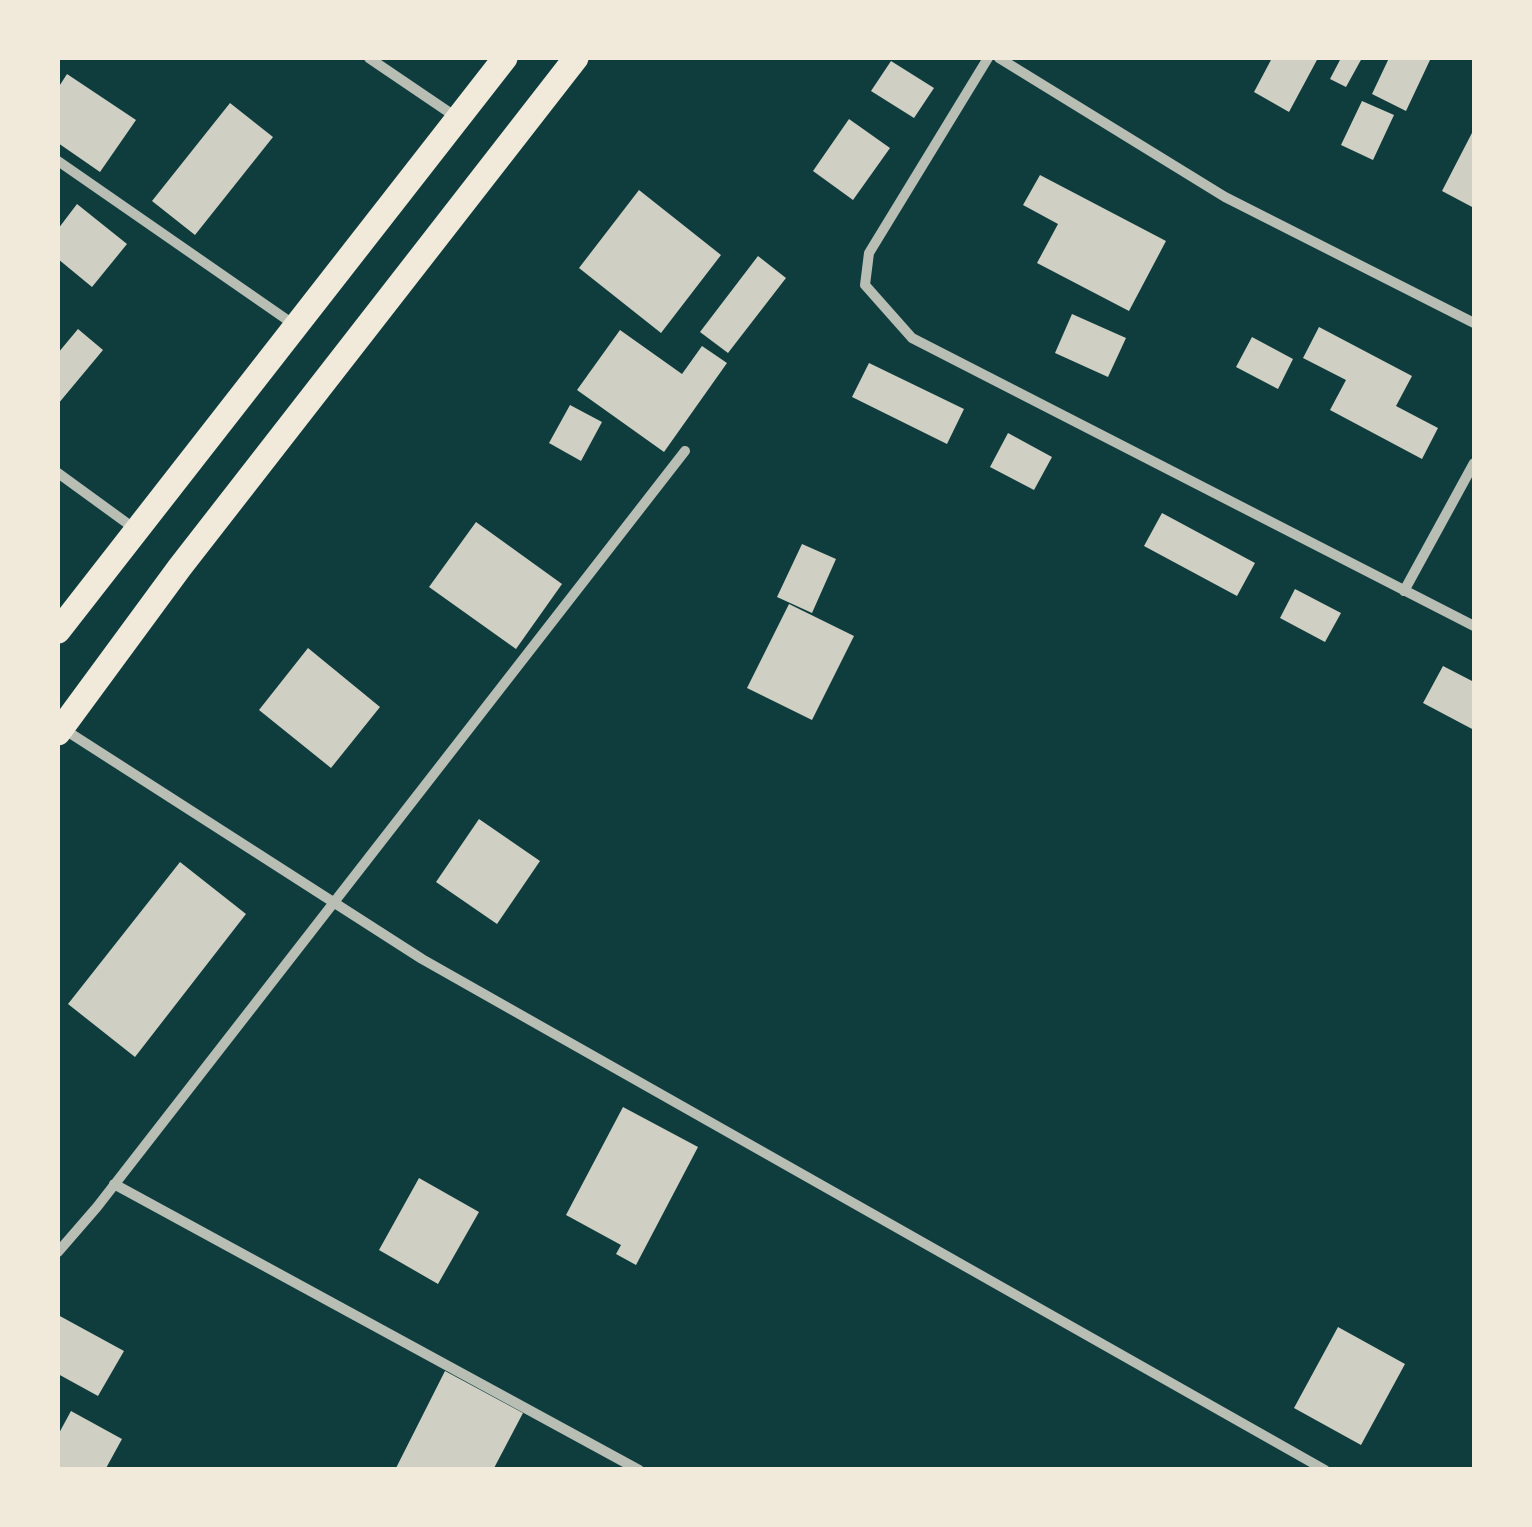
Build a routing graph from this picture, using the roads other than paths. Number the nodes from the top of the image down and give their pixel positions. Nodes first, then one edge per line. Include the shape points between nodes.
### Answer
1 (370, 58) edge
2 (505, 58) edge
3 (576, 58) edge
4 (988, 58) edge
5 (1000, 58) edge
6 (457, 118) junction
7 (58, 161) edge
8 (1474, 323) edge
9 (297, 326) junction
10 (686, 451) dead end
11 (1474, 462) edge
12 (58, 472) edge
13 (136, 530) junction
14 (1404, 591) junction
15 (1474, 626) edge
16 (58, 631) edge
17 (59, 730) edge
18 (333, 904) junction
19 (114, 1184) junction
20 (58, 1252) edge
21 (639, 1470) edge
22 (1325, 1470) edge

1 - 6 street
2 - 6 highway
3 - 17 highway
4 - 14 street via 869,252 864,286 912,338
5 - 8 street via 1225,197
6 - 9 highway
7 - 9 street
9 - 13 highway
10 - 18 street
11 - 14 street
12 - 13 street
13 - 16 highway
14 - 15 street
17 - 18 street
18 - 19 street
18 - 22 street
19 - 20 street
19 - 21 street

